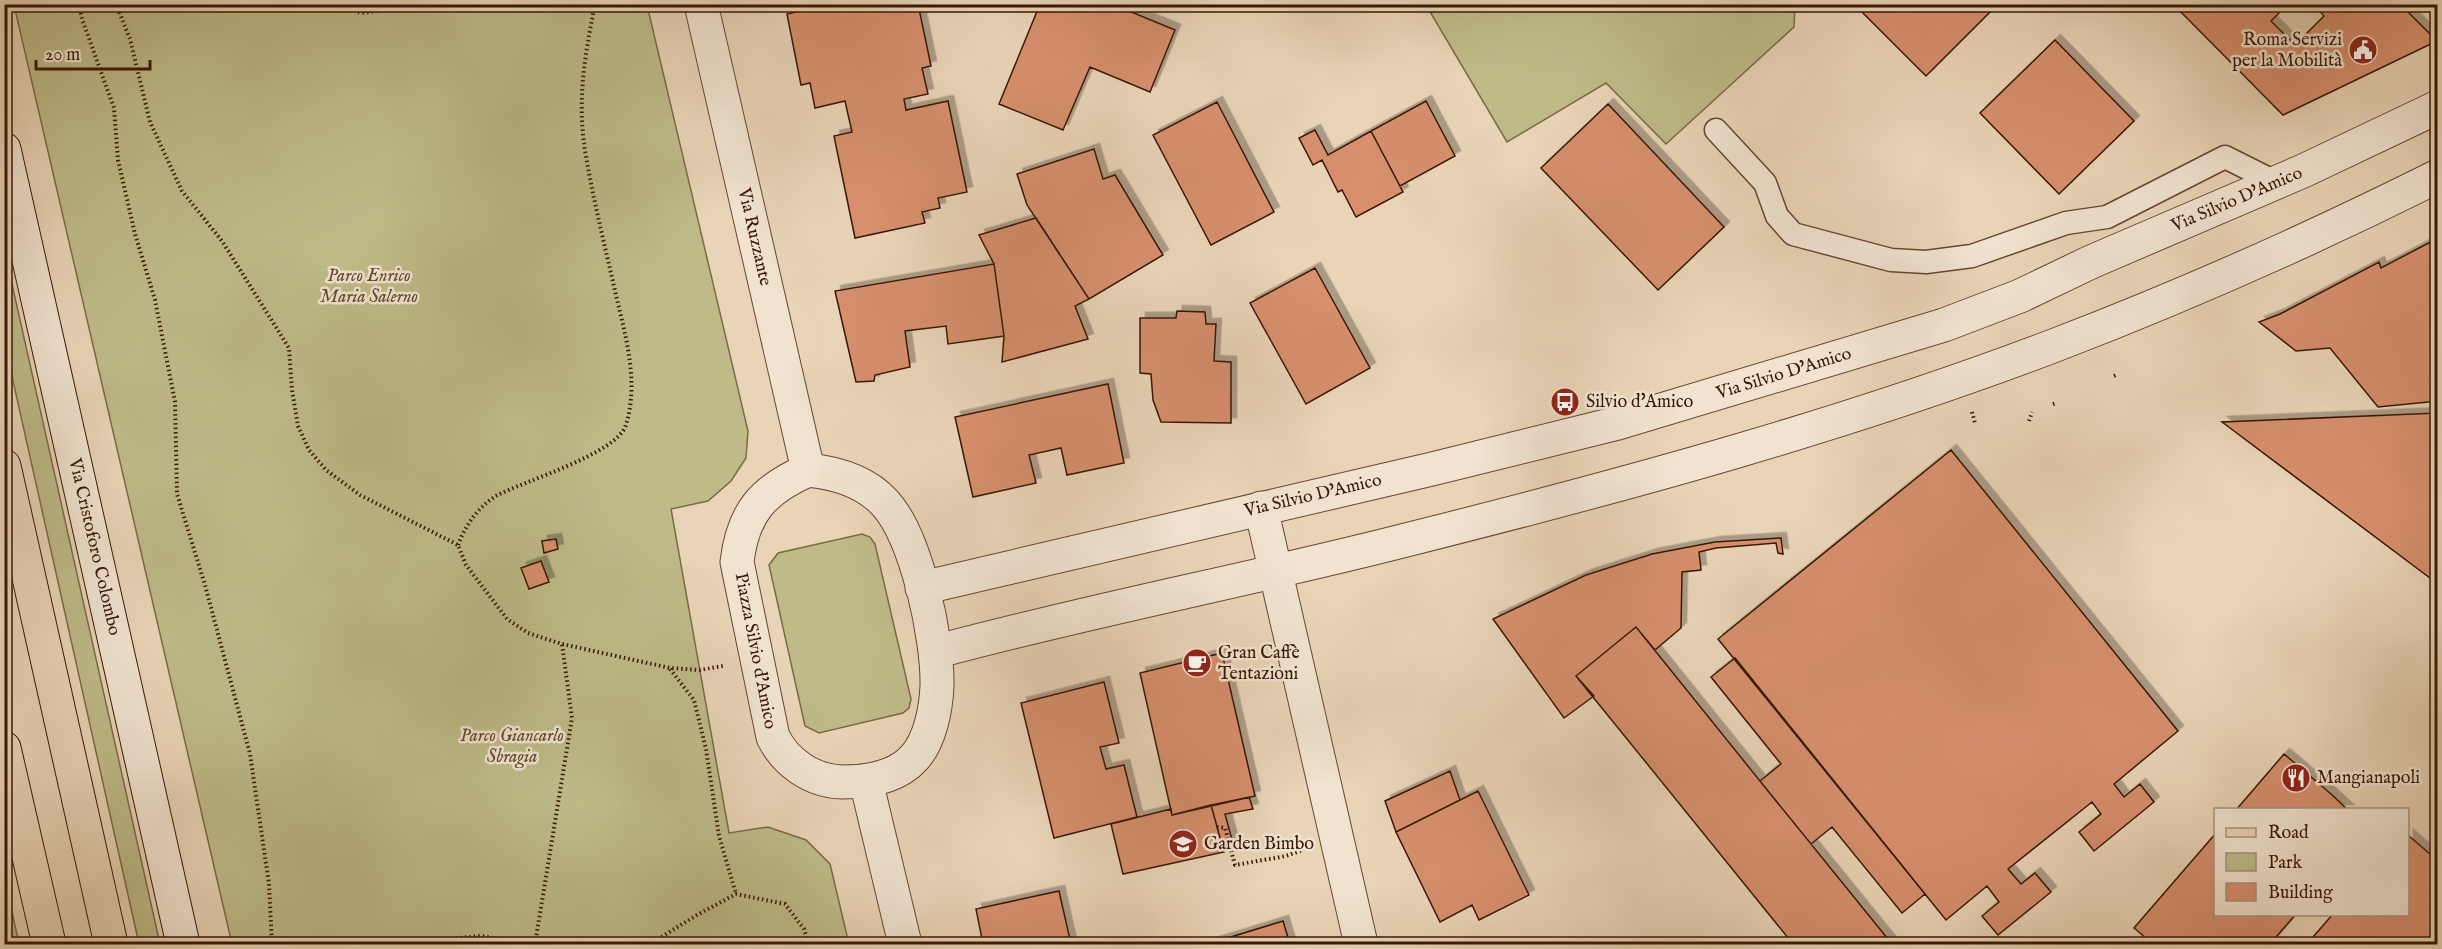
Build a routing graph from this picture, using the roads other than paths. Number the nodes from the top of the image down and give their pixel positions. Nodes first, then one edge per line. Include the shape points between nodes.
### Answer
1 (701, 4) edge
2 (2438, 106) edge
3 (1716, 130) dead end
4 (4, 149) edge
5 (2438, 176) edge
6 (2277, 183) junction
7 (4, 466) edge
8 (808, 470) junction
9 (1261, 507) junction
10 (1276, 572) junction
11 (922, 588) junction
12 (935, 652) junction
13 (4, 748) edge
14 (866, 782) junction
15 (49, 945) edge
16 (111, 945) edge
17 (183, 945) edge
18 (905, 945) edge
19 (1361, 945) edge

1 - 8 street, Via Ruzzante
2 - 6 street, Via Silvio D'Amico
3 - 6 lane via 1765,183 1777,216 1793,234 1900,261 1972,256 2066,223 2107,217 2225,158
4 - 17 street, Via Cristoforo Colombo
5 - 10 street via 2295,245 2062,342 1950,382 1692,464
6 - 9 street, Via Silvio D'Amico via 1944,326 1618,423
7 - 16 main road
8 - 11 street, Piazza Silvio d'Amico via 843,476 886,504 903,530
8 - 14 street, Piazza Silvio d'Amico via 787,479 760,500 742,534 737,562 772,737 786,757 802,770 838,782
9 - 10 street
9 - 11 street, Via Silvio D'Amico
10 - 12 street
10 - 19 street
11 - 12 street, Piazza Silvio d'Amico
12 - 14 street, Piazza Silvio d'Amico via 937,687 925,742 901,768
13 - 15 main road
14 - 18 street

